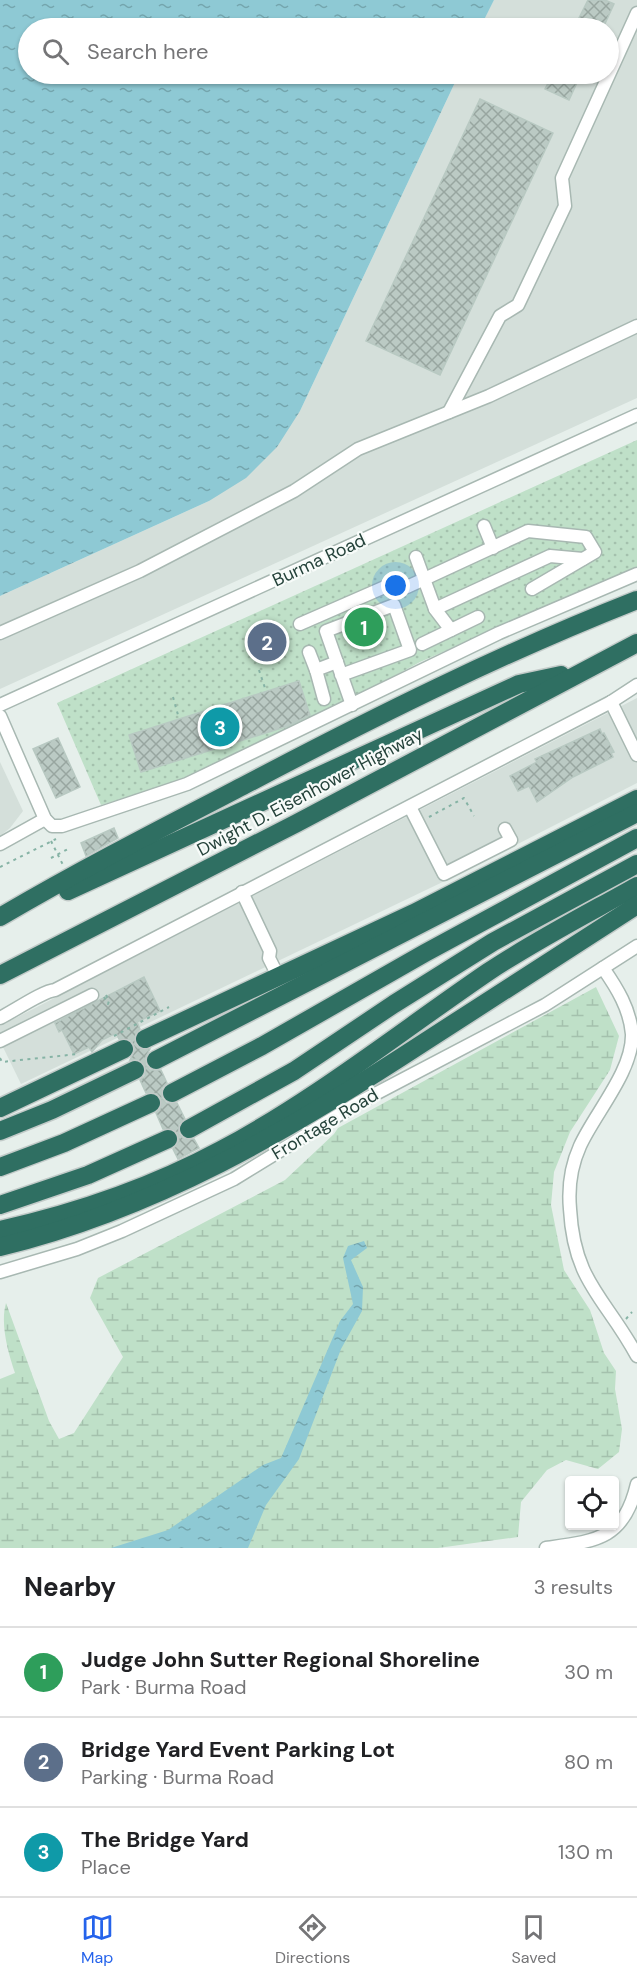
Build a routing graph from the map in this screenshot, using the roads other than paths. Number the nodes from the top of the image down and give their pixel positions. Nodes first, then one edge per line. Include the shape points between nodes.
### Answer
1 (637, 13) edge
2 (619, 53) edge
3 (605, 84) edge
4 (637, 326) edge
5 (449, 412) junction
6 (637, 415) edge
7 (484, 526) dead end
8 (493, 548) junction
9 (416, 557) dead end
10 (583, 559) junction
11 (637, 574) edge
12 (424, 580) junction
13 (532, 589) dead end
14 (637, 600) edge
15 (435, 609) junction
16 (478, 617) dead end
17 (300, 624) dead end
18 (451, 630) junction
19 (0, 633) edge
20 (637, 643) edge
21 (422, 644) dead end
22 (309, 652) dead end
23 (337, 662) junction
24 (316, 670) junction
25 (581, 672) junction
26 (341, 675) junction
27 (637, 685) edge
28 (637, 694) edge
29 (324, 699) dead end
30 (610, 702) junction
31 (0, 705) edge
32 (352, 705) junction
33 (0, 716) edge
34 (637, 754) edge
35 (637, 798) edge
36 (410, 807) junction
37 (637, 813) edge
38 (45, 819) junction
39 (505, 829) dead end
40 (637, 838) edge
41 (0, 844) edge
42 (633, 866) edge
43 (637, 886) edge
44 (242, 892) junction
45 (637, 905) edge
46 (0, 917) edge
47 (0, 923) edge
48 (637, 946) edge
49 (603, 968) junction
50 (0, 975) edge
51 (278, 976) junction
52 (92, 995) dead end
53 (0, 1018) edge
54 (145, 1039) dead end
55 (0, 1041) edge
56 (118, 1043) road end
57 (156, 1060) dead end
58 (135, 1070) dead end
59 (172, 1093) dead end
60 (151, 1103) dead end
61 (0, 1108) edge
62 (189, 1129) dead end
63 (0, 1131) edge
64 (168, 1139) dead end
65 (0, 1167) edge
66 (0, 1205) edge
67 (0, 1230) edge
68 (0, 1247) edge
69 (0, 1272) edge
70 (637, 1356) edge
71 (637, 1484) edge
72 (546, 1548) edge

1 - 2 street
3 - 5 street via 562,178 565,206 518,305 500,316
4 - 5 street
5 - 19 street via 358,449 294,491 140,571
6 - 31 street, Burma Road
7 - 8 street
8 - 10 street via 528,531 586,537 595,552
8 - 12 street
9 - 12 street
10 - 13 street
10 - 15 street via 550,556
11 - 32 street via 499,633
12 - 15 street
12 - 17 street via 407,587 387,586
14 - 46 highway via 480,667 365,722 109,855
15 - 18 street
16 - 18 street
18 - 21 street
20 - 25 highway, Dwight D. Eisenhower Highway
22 - 24 street
23 - 24 street
23 - 26 street
23 - 26 street via 326,631 394,605 410,650
24 - 29 street
25 - 47 highway via 519,684
25 - 50 highway, Dwight D. Eisenhower Highway
26 - 32 street
27 - 30 street
28 - 30 street
30 - 34 street
30 - 36 street
32 - 38 street via 187,784 62,826 52,826
33 - 38 street
35 - 51 highway via 422,909
36 - 39 street via 444,874 511,840
36 - 44 street
37 - 57 highway
38 - 41 street
40 - 59 highway
42 - 62 highway via 493,942 294,1071
43 - 67 highway via 509,959 309,1096 223,1149 132,1191
44 - 51 street
44 - 53 street
45 - 68 highway via 339,1098 252,1149 136,1203
48 - 49 street, Frontage Road
49 - 69 street, Frontage Road via 532,1012 358,1103 234,1179 122,1231
49 - 70 street via 626,1008 631,1043 620,1074 577,1152 570,1207 583,1272
51 - 54 highway
52 - 55 street
56 - 61 highway
58 - 63 highway
60 - 65 highway
64 - 66 highway via 88,1175
71 - 72 street via 628,1511 613,1531 576,1544

